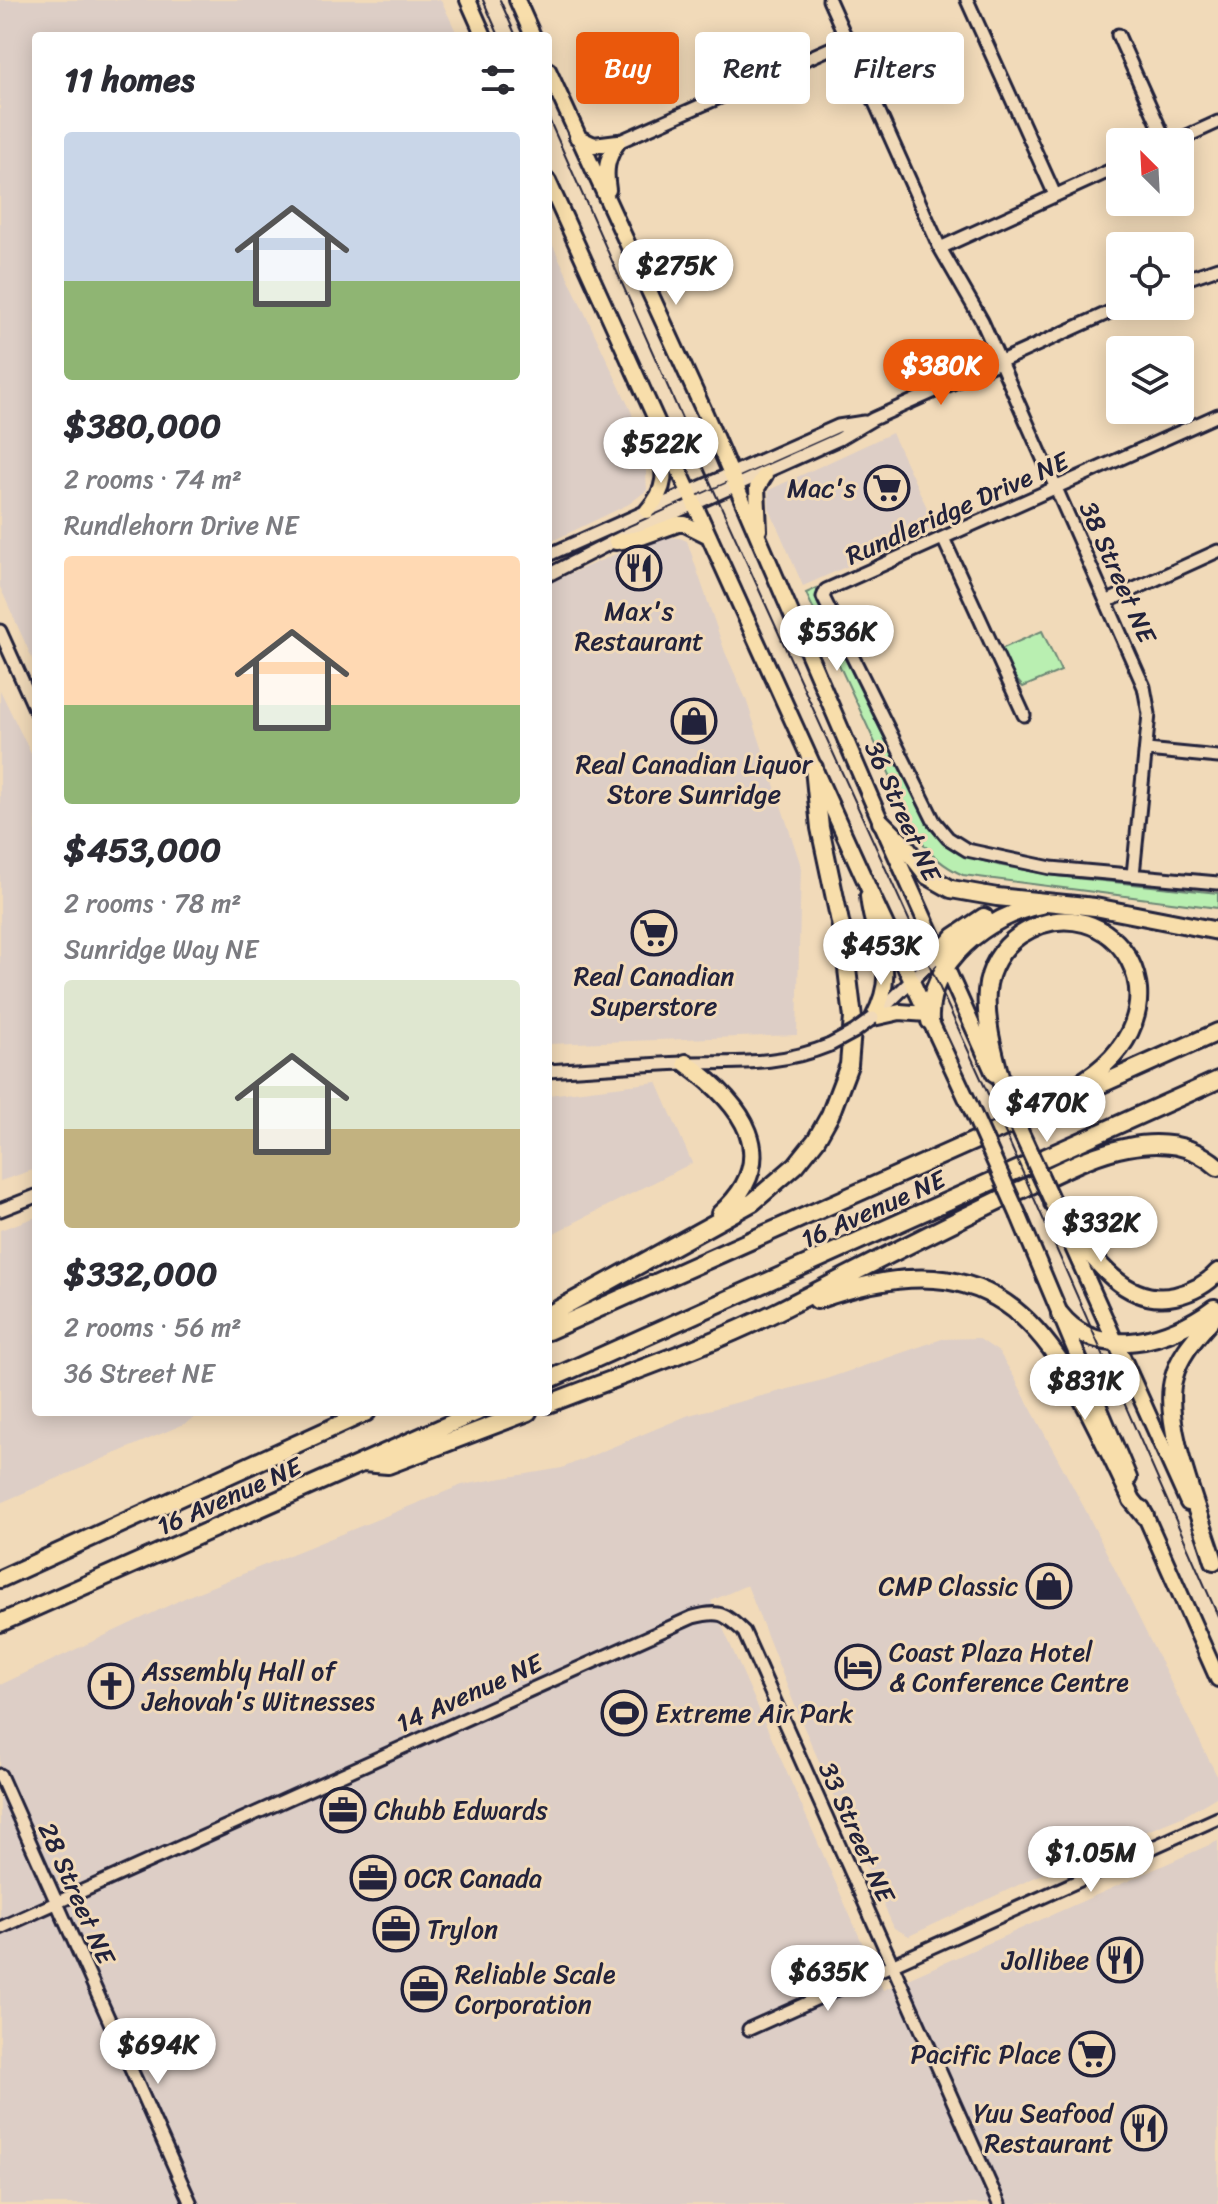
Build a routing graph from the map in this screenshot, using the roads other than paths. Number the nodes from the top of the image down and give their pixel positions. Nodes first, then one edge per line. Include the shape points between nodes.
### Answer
1 (468, 0) edge
2 (517, 0) edge
3 (829, 0) edge
4 (967, 0) edge
5 (482, 32) edge
6 (531, 32) edge
7 (843, 32) edge
8 (1118, 35) dead end
9 (826, 50) edge
10 (552, 79) edge
11 (875, 104) edge
12 (1218, 122) edge
13 (1160, 128) edge
14 (1194, 133) edge
15 (577, 137) junction
16 (618, 142) junction
17 (1106, 172) edge
18 (552, 190) edge
19 (1055, 195) junction
20 (614, 218) junction
21 (940, 248) junction
22 (1218, 268) edge
23 (1194, 276) edge
24 (1106, 314) edge
25 (1000, 361) junction
26 (650, 405) junction
27 (1218, 415) edge
28 (868, 422) junction
29 (730, 472) junction
30 (765, 475) junction
31 (737, 487) junction
32 (1056, 488) junction
33 (692, 498) junction
34 (647, 511) junction
35 (709, 536) junction
36 (943, 538) junction
37 (759, 539) junction
38 (616, 542) junction
39 (1218, 551) edge
40 (552, 553) edge
41 (552, 573) edge
42 (1108, 601) junction
43 (0, 631) edge
44 (32, 702) edge
45 (1024, 715) dead end
46 (1147, 750) junction
47 (1218, 757) edge
48 (814, 768) junction
49 (881, 822) junction
50 (1133, 875) junction
51 (1218, 883) edge
52 (868, 887) junction
53 (1042, 900) junction
54 (1067, 903) junction
55 (1218, 931) edge
56 (943, 960) junction
57 (912, 981) junction
58 (873, 1018) junction
59 (929, 1018) junction
60 (1218, 1032) edge
61 (686, 1063) junction
62 (552, 1071) edge
63 (1218, 1080) edge
64 (1006, 1100) junction
65 (991, 1132) junction
66 (1218, 1167) edge
67 (32, 1198) edge
68 (1053, 1203) junction
69 (0, 1210) edge
70 (694, 1236) junction
71 (1218, 1272) edge
72 (1218, 1304) edge
73 (1218, 1311) edge
74 (552, 1313) edge
75 (774, 1313) junction
76 (1060, 1314) junction
77 (552, 1329) edge
78 (1115, 1341) junction
79 (552, 1378) edge
80 (552, 1402) edge
81 (357, 1416) edge
82 (468, 1416) edge
83 (517, 1416) edge
84 (361, 1463) junction
85 (1145, 1516) junction
86 (1216, 1565) edge
87 (0, 1579) edge
88 (726, 1615) joint
89 (0, 1623) edge
90 (1218, 1679) edge
91 (0, 1775) edge
92 (1218, 1818) edge
93 (57, 1902) junction
94 (0, 1928) edge
95 (892, 1964) junction
96 (749, 2029) dead end
97 (191, 2204) edge
98 (999, 2204) edge

1 - 5 main road
2 - 6 main road
3 - 7 street, 38 Street NE
4 - 19 street
8 - 13 street
9 - 16 street
10 - 15 main road, 36 Street NE
11 - 21 street, 38 Street NE
12 - 14 street
15 - 16 main road via 594,145
15 - 20 main road, 36 Street NE
16 - 20 main road via 605,175
17 - 19 street
18 - 26 main road
19 - 21 street
20 - 29 main road, 36 Street NE
21 - 25 street, 38 Street NE
22 - 23 street
24 - 25 street
25 - 28 street
25 - 32 street, 38 Street NE
26 - 33 main road
26 - 34 main road via 664,486
27 - 32 street, Rundleridge Drive NE
28 - 29 street via 838,426
28 - 30 street
29 - 31 main road, 36 Street NE
29 - 33 street
30 - 31 street
30 - 37 main road via 757,488
31 - 33 street
31 - 37 main road, 36 Street NE
32 - 36 street, Rundleridge Drive NE
32 - 42 street, 38 Street NE
33 - 34 street
33 - 35 main road
33 - 38 street
34 - 40 street
35 - 38 main road via 678,524
35 - 48 main road
36 - 45 street
36 - 50 street, Rundleridge Drive NE via 826,590 823,597 934,821 967,850 1051,868
37 - 49 main road, 36 Street NE
38 - 41 street
39 - 42 street
42 - 46 street, 38 Street NE via 1144,687
43 - 44 street
46 - 47 street
46 - 50 street, 38 Street NE
48 - 52 main road
48 - 70 highway via 849,978 849,1065 830,1115 796,1165 753,1202
49 - 53 highway via 918,867 940,884 978,895
49 - 56 main road, 36 Street NE
50 - 51 street, Rundleridge Drive NE
52 - 57 main road
52 - 58 main road via 871,920 887,971
53 - 54 highway
53 - 56 highway via 979,920 954,937
54 - 55 highway
54 - 56 highway via 1029,908 995,921
56 - 57 street
56 - 59 highway
56 - 64 main road, 36 Street NE
57 - 58 street
57 - 59 main road
58 - 59 main road via 900,1012
58 - 61 street, bridge via 830,1045 798,1057 764,1063
59 - 76 main road, bridge
60 - 65 highway, 16 Avenue NE
61 - 62 street
61 - 70 highway via 733,1103 751,1145 749,1170 739,1193
63 - 79 highway, 16 Avenue NE
64 - 65 highway via 987,1003 998,958 1016,938 1053,922 1080,923 1106,934 1125,952 1140,991 1127,1040 1085,1080
64 - 68 main road, 36 Street NE, bridge
65 - 77 highway, 16 Avenue NE
66 - 75 highway via 1195,1151 1170,1144 1113,1151 961,1218
67 - 69 street
68 - 71 highway via 1099,1264 1136,1293 1184,1294
68 - 78 main road, 36 Street NE
70 - 74 highway
72 - 78 highway via 1170,1333
73 - 86 highway via 1185,1352 1169,1401 1173,1431
75 - 80 highway
75 - 85 highway via 858,1286 917,1279 973,1287 1007,1303 1034,1326 1072,1378 1132,1500
76 - 78 highway via 1087,1336
76 - 85 main road
78 - 86 main road, 36 Street NE
81 - 87 highway, 16 Avenue NE
82 - 84 highway, 16 Avenue NE
83 - 84 highway via 388,1465
84 - 89 highway, 16 Avenue NE
85 - 90 main road
88 - 93 street, 14 Avenue NE via 693,1617
88 - 95 street, 33 Street NE via 744,1632
91 - 93 street, 28 Street NE
92 - 95 street
93 - 94 street, 14 Avenue NE
93 - 97 street, 28 Street NE
95 - 96 street
95 - 98 street, 33 Street NE

